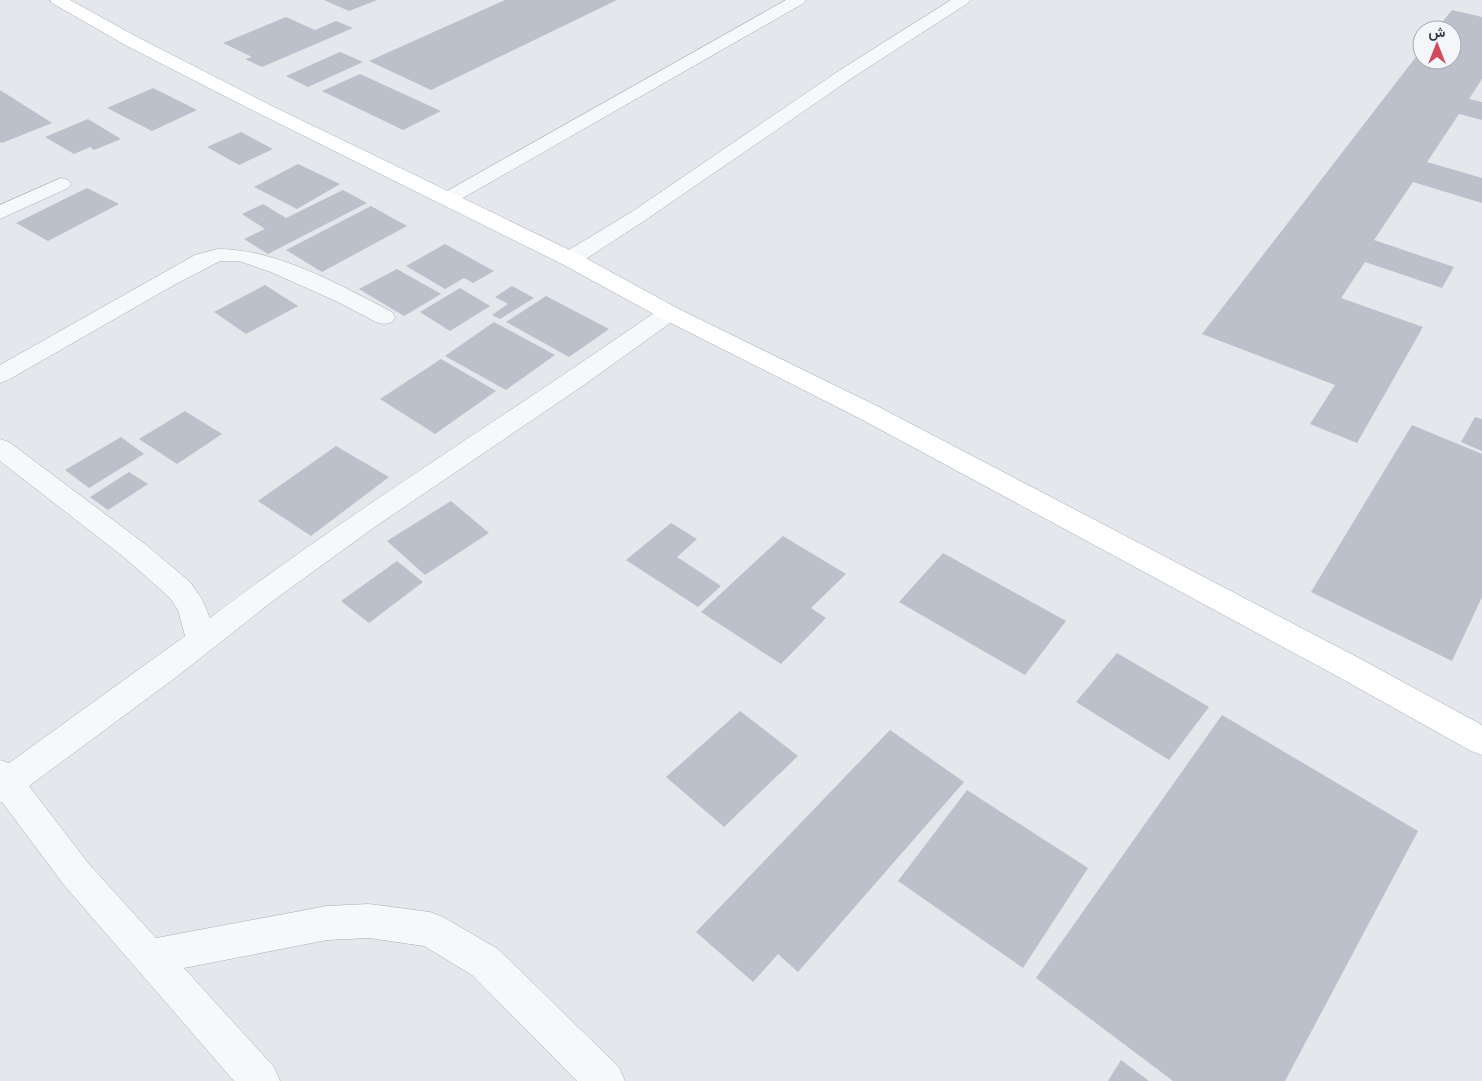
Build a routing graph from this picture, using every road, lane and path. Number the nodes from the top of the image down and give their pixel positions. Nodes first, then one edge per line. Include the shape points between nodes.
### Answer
1 (58, 0) edge
2 (798, 0) edge
3 (962, 0) edge
4 (61, 184) dead end
5 (447, 199) junction
6 (0, 213) edge
7 (570, 259) junction
8 (669, 313) junction
9 (384, 318) dead end
10 (0, 375) edge
11 (0, 448) edge
12 (201, 640) junction
13 (1482, 741) edge
14 (2, 782) edge
15 (150, 957) junction
16 (260, 1081) edge
17 (605, 1081) edge

1 - 5 main road via 133,42
2 - 5 street
3 - 7 street
4 - 6 street
5 - 7 main road
7 - 8 main road
8 - 12 street via 366,519
8 - 13 main road via 868,412
9 - 10 street via 320,284 279,267 240,255 218,255 173,276
11 - 12 street via 135,551 180,590 192,607
12 - 14 street
14 - 15 street via 76,874
15 - 16 street
15 - 17 street via 328,923 369,921 430,929 485,962

